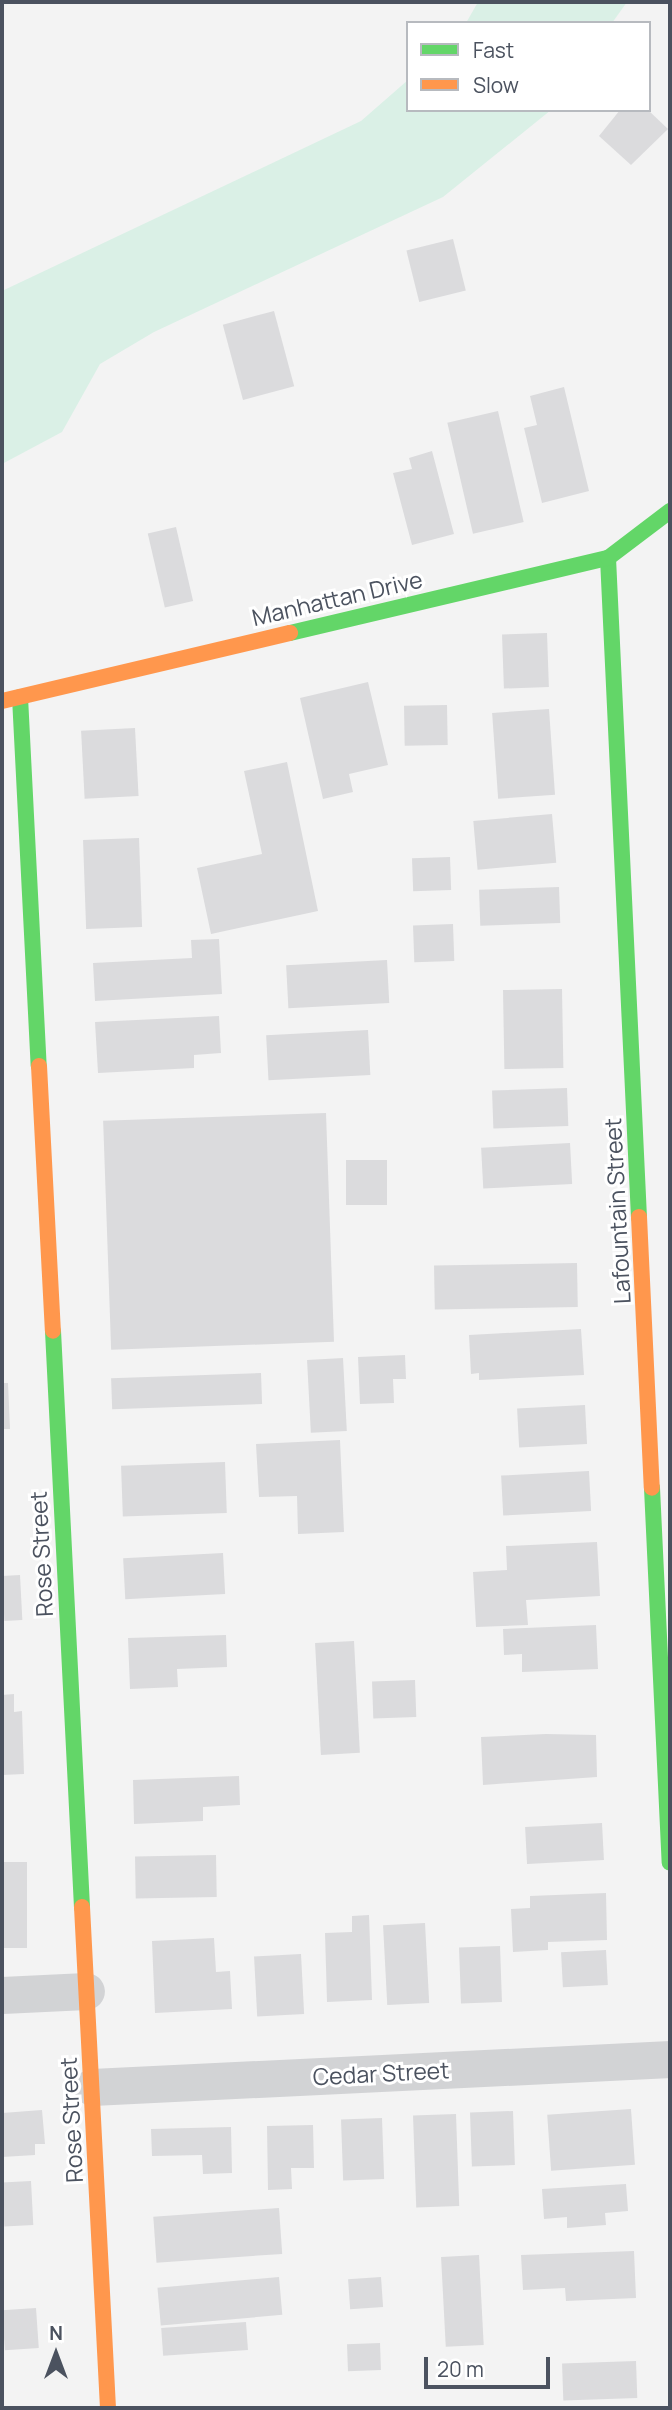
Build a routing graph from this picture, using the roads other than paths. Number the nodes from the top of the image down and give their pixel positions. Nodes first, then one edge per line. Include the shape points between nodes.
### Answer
1 (670, 511) edge
2 (608, 558) junction
3 (20, 697) junction
4 (2, 701) edge
5 (670, 1863) edge
6 (86, 1991) junction
7 (2, 1995) edge
8 (670, 2059) edge
9 (92, 2087) junction
10 (108, 2408) edge

1 - 2 street, Manhattan Drive
2 - 3 street, Manhattan Drive
2 - 5 street, Lafountain Street
3 - 4 street, Manhattan Drive
3 - 6 street, Rose Street
6 - 7 street
6 - 9 street, Rose Street
8 - 9 street, Cedar Street
9 - 10 street, Rose Street

